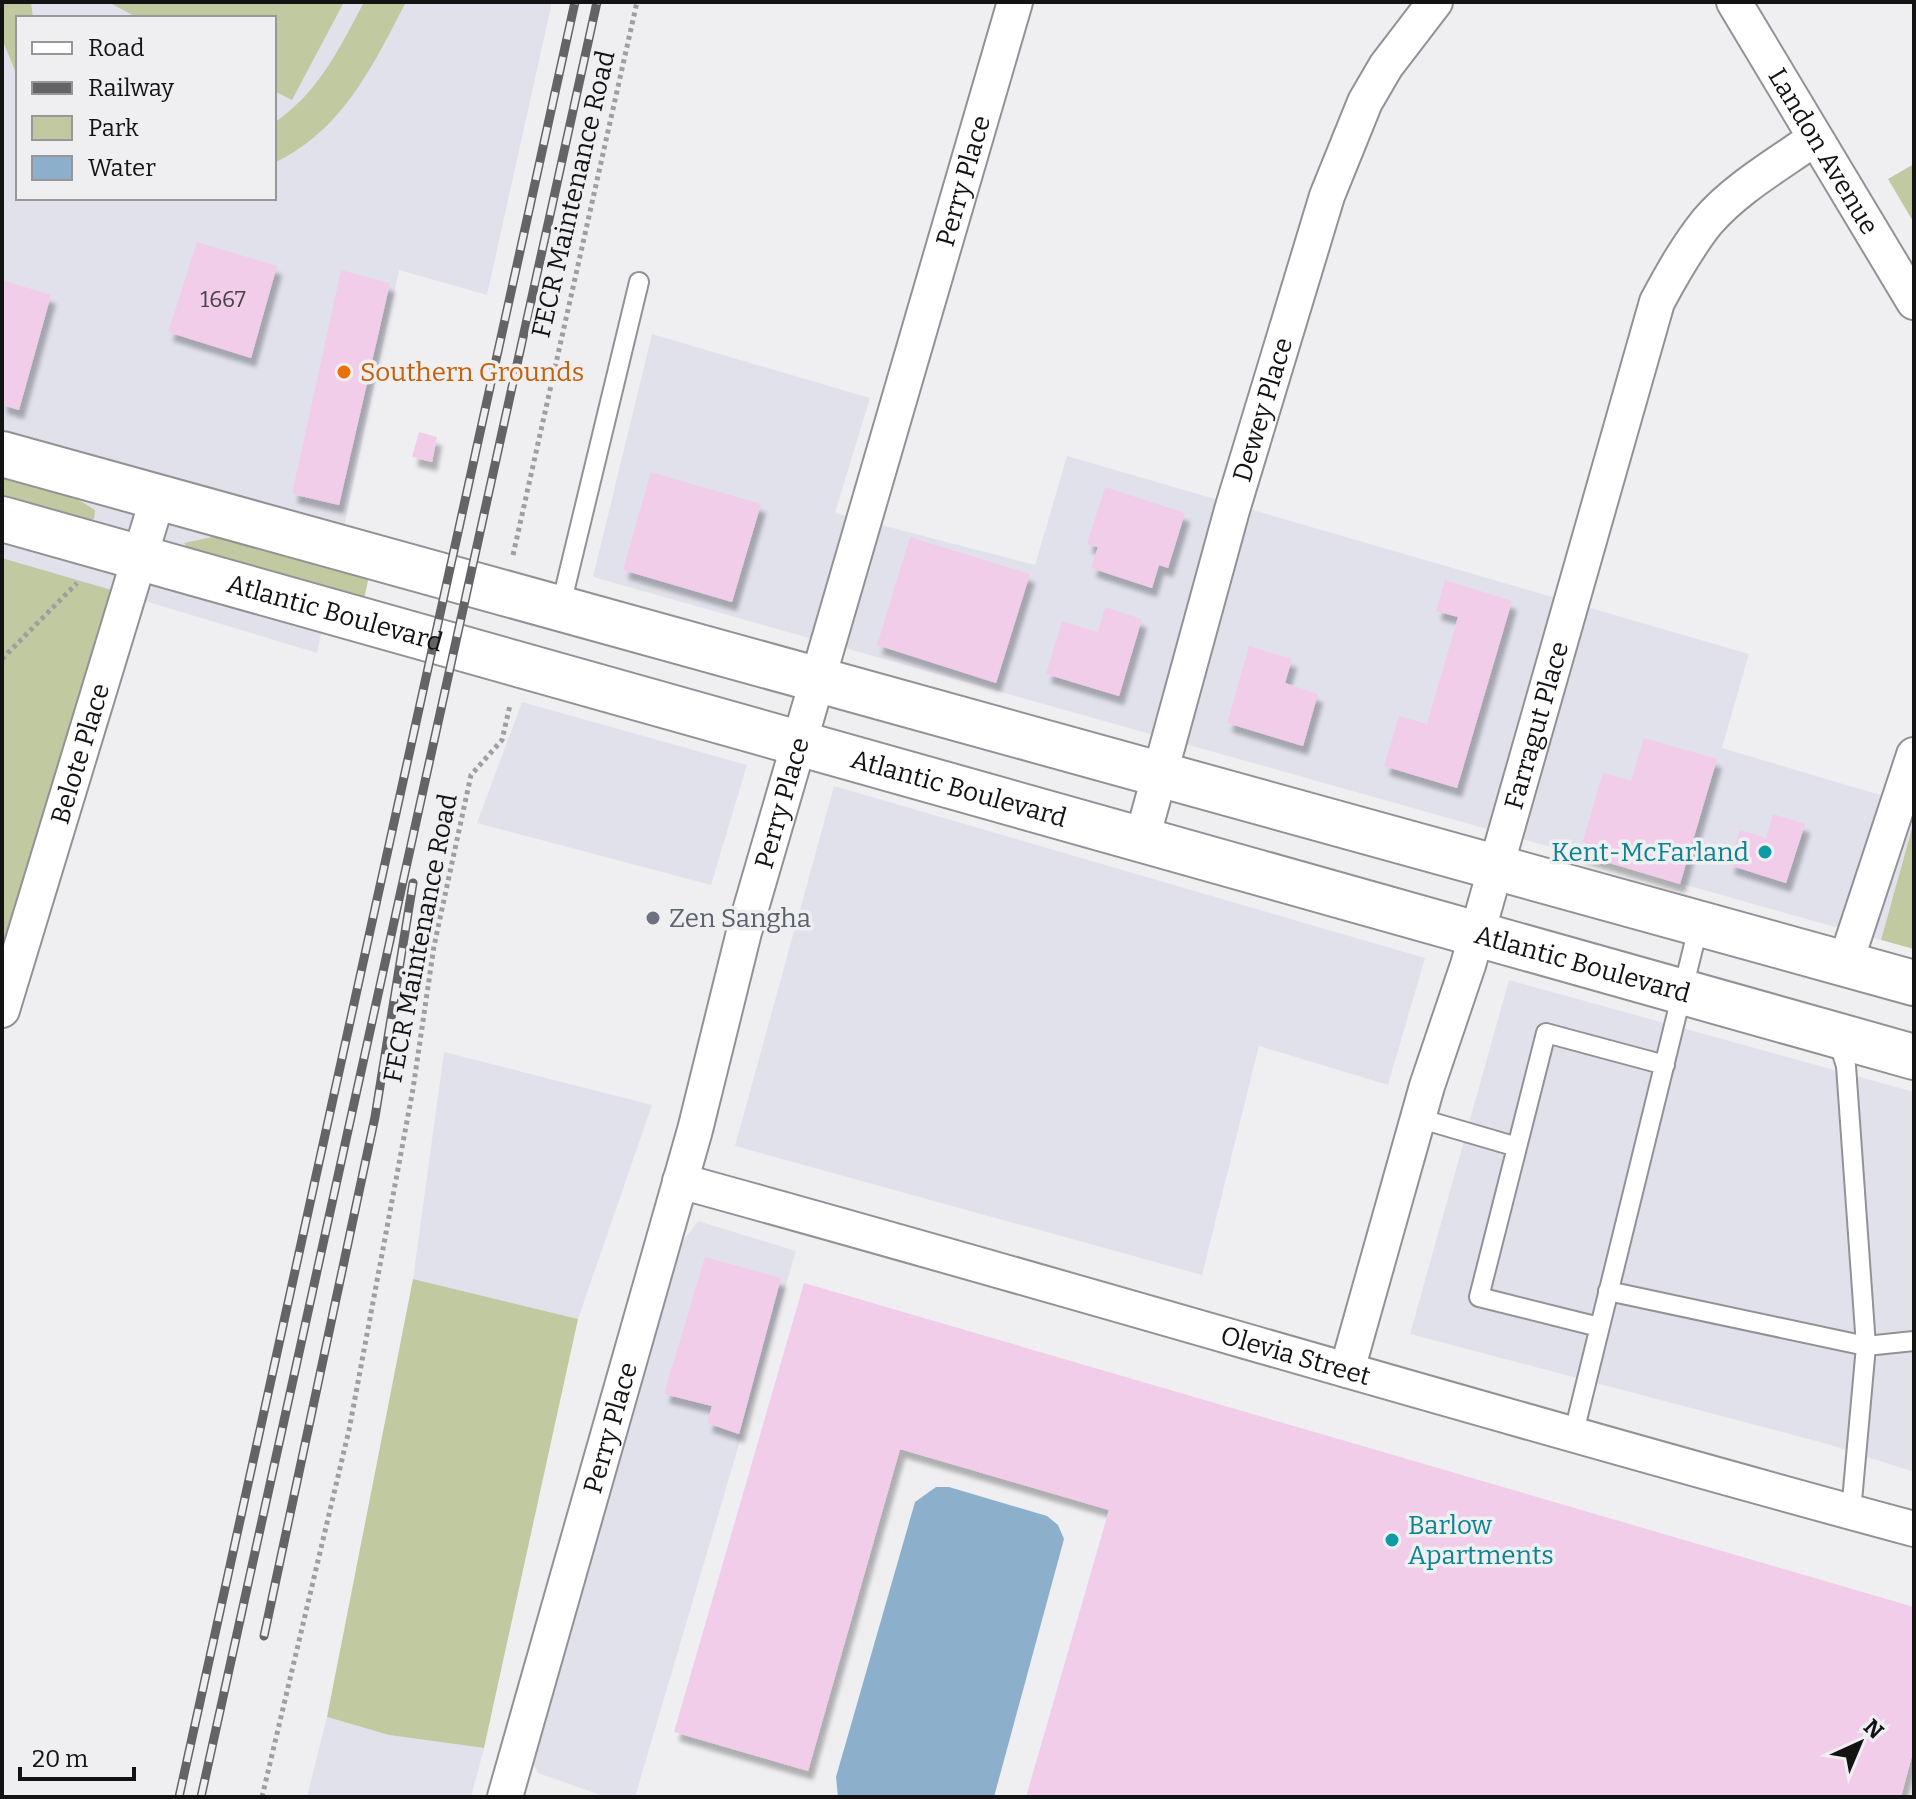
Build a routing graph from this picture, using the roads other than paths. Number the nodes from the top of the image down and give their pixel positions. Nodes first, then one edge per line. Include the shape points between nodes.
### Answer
1 (1015, 2) edge
2 (1435, 2) edge
3 (1734, 2) edge
4 (1815, 138) junction
5 (639, 282) dead end
6 (1914, 302) edge
7 (2, 454) edge
8 (158, 497) junction
9 (2, 519) edge
10 (139, 557) junction
11 (560, 609) junction
12 (816, 679) junction
13 (799, 743) junction
14 (1914, 755) edge
15 (1159, 774) junction
16 (1142, 839) junction
17 (1494, 867) junction
18 (1699, 924) junction
19 (1476, 933) junction
20 (1845, 964) junction
21 (1914, 983) edge
22 (1683, 991) junction
23 (2, 1010) edge
24 (1836, 1034) junction
25 (1914, 1057) edge
26 (1665, 1065) junction
27 (1418, 1118) junction
28 (1517, 1147) junction
29 (680, 1181) junction
30 (1608, 1291) junction
31 (1599, 1327) junction
32 (1914, 1341) edge
33 (1866, 1346) junction
34 (1347, 1370) junction
35 (1573, 1436) junction
36 (1851, 1512) junction
37 (1914, 1529) edge
38 (513, 1795) edge

1 - 12 street, Perry Place
2 - 15 street, Dewey Place via 1372,90 1327,196
3 - 4 street, Landon Avenue
4 - 6 street, Landon Avenue
4 - 17 street, Farragut Place via 1708,221 1657,302
5 - 11 lane
7 - 8 main road
8 - 10 street, Belote Place
8 - 11 main road
9 - 10 main road, Atlantic Boulevard
10 - 13 main road, Atlantic Boulevard
10 - 23 street, Belote Place
11 - 12 main road
12 - 13 street, Perry Place
12 - 15 main road
13 - 16 main road, Atlantic Boulevard
13 - 29 street, Perry Place
14 - 20 street
15 - 16 street, Dewey Place
15 - 17 main road
16 - 19 main road, Atlantic Boulevard
17 - 18 main road
17 - 19 street, Farragut Place
18 - 20 main road
18 - 22 lane
19 - 22 main road, Atlantic Boulevard
19 - 27 street, Farragut Place
20 - 21 main road
22 - 24 main road, Atlantic Boulevard
22 - 26 lane
24 - 25 main road, Atlantic Boulevard
24 - 33 lane via 1846,1066
26 - 28 lane via 1546,1033
26 - 30 lane
27 - 28 lane
27 - 34 street, Farragut Place
28 - 31 lane via 1479,1297
29 - 34 street, Olevia Street
29 - 38 street, Perry Place
30 - 31 lane
30 - 33 lane
31 - 35 lane
32 - 33 lane
33 - 36 lane
34 - 35 street, Olevia Street
35 - 36 street, Olevia Street
36 - 37 street, Olevia Street

